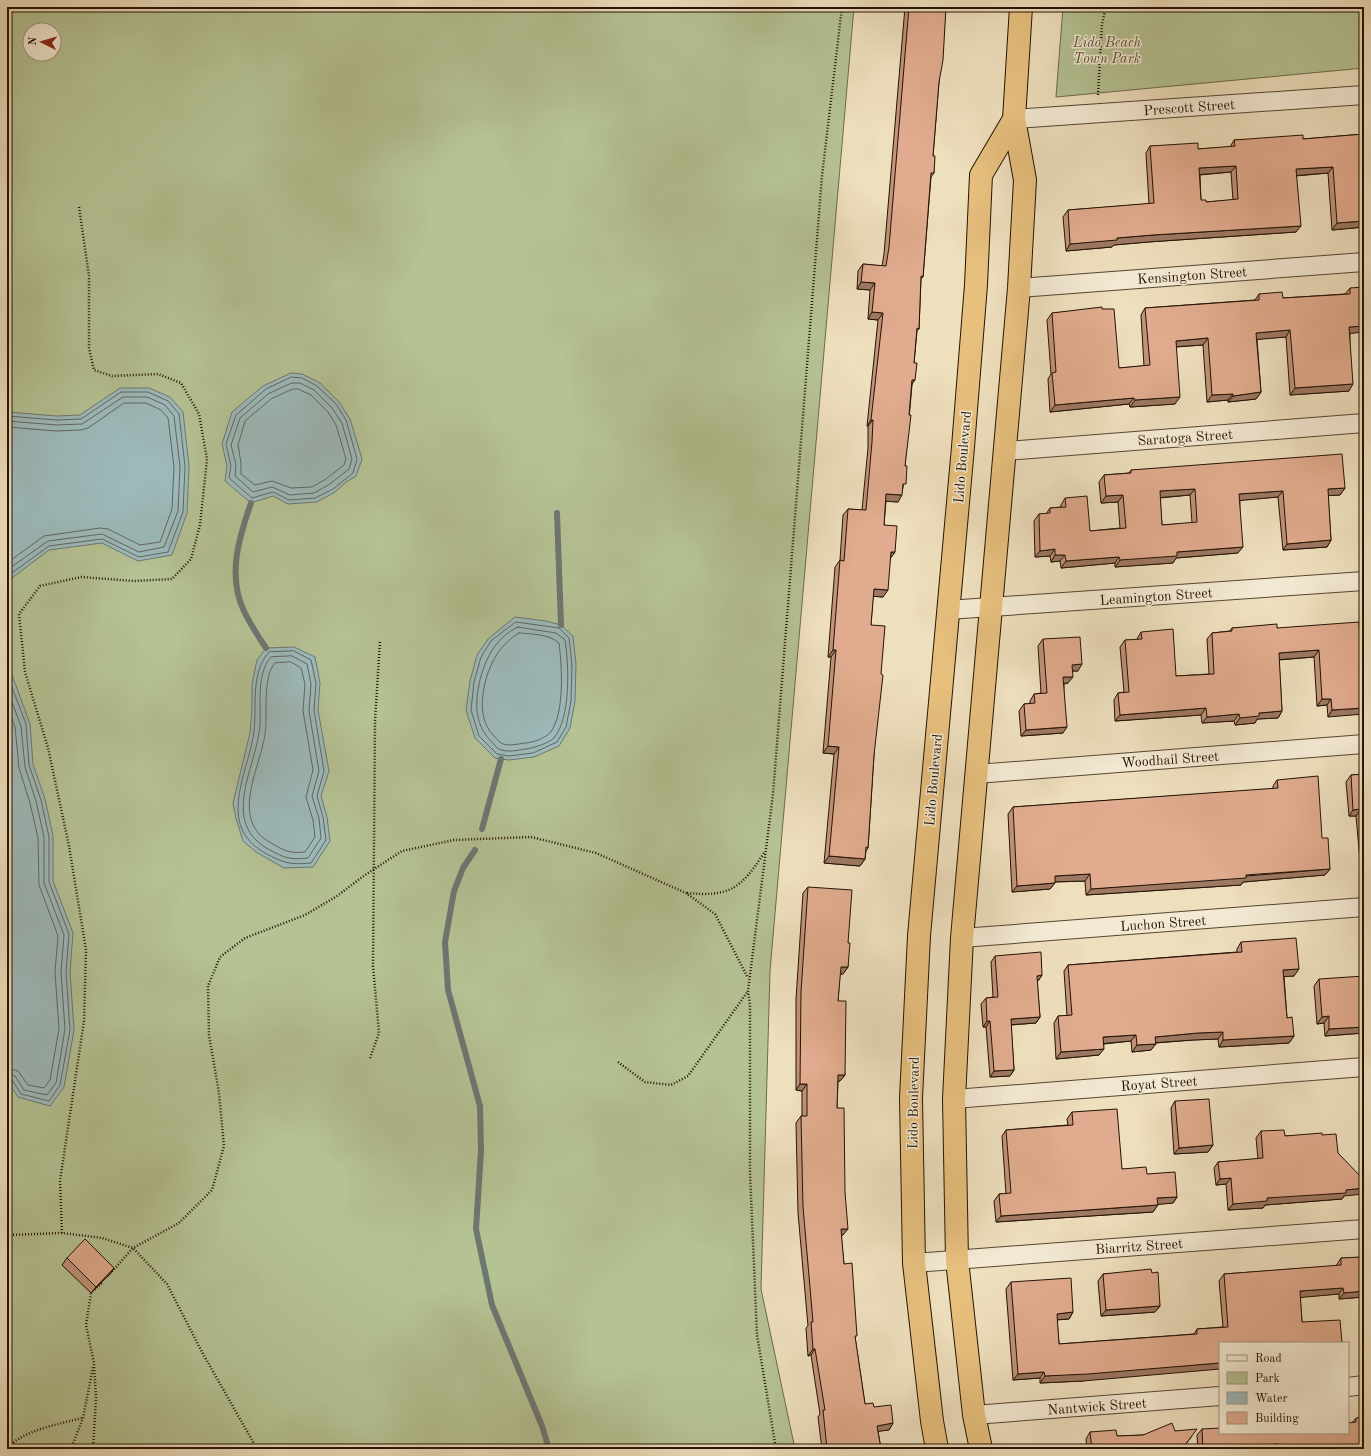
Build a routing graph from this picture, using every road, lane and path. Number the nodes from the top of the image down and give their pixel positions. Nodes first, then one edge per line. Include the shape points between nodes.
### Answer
1 (149, 7) edge
2 (217, 7) edge
3 (842, 7) edge
4 (1021, 7) edge
5 (1106, 7) edge
6 (1364, 95) edge
7 (1097, 113) junction
8 (1014, 119) junction
9 (79, 207) dead end
10 (1364, 262) edge
11 (1019, 288) junction
12 (1364, 423) edge
13 (1006, 451) junction
14 (1364, 581) edge
15 (991, 607) junction
16 (948, 610) junction
17 (380, 641) dead end
18 (1364, 744) edge
19 (976, 774) junction
20 (764, 852) junction
21 (374, 869) junction
22 (686, 893) junction
23 (1364, 907) edge
24 (962, 938) junction
25 (749, 979) junction
26 (748, 991) junction
27 (370, 1058) dead end
28 (618, 1062) dead end
29 (1364, 1068) edge
30 (954, 1099) junction
31 (1364, 1229) edge
32 (62, 1233) junction
33 (7, 1235) edge
34 (133, 1248) junction
35 (957, 1260) junction
36 (914, 1263) junction
37 (94, 1363) junction
38 (1364, 1385) edge
39 (1349, 1386) edge
40 (1219, 1396) edge
41 (974, 1415) junction
42 (83, 1418) junction
43 (7, 1449) edge
44 (71, 1449) edge
45 (94, 1449) edge
46 (257, 1449) edge
47 (776, 1449) edge
48 (937, 1449) edge
49 (981, 1449) edge

1 - 2 path via 198,10
3 - 20 path via 822,176 773,794
4 - 8 highway, Lido Boulevard
5 - 7 path via 1102,24
6 - 7 street, Prescott Street
7 - 8 street, Prescott Street
8 - 11 highway, Lido Boulevard via 1025,180
8 - 16 highway, Lido Boulevard via 981,175 976,285
9 - 32 path via 89,276 89,348 94,370 112,376 158,374 181,383 199,414 206,459 200,525 190,559 172,579 134,581 81,577 40,586 19,614 25,672 48,748 69,846 86,950 84,1021 60,1181
10 - 11 street, Kensington Street
11 - 13 highway, Lido Boulevard
12 - 13 street, Saratoga Street
13 - 15 highway, Lido Boulevard
14 - 15 street, Leamington Street
15 - 16 street, Leamington Street
15 - 19 highway, Lido Boulevard
16 - 36 highway, Lido Boulevard via 919,936 911,1098
17 - 21 path via 375,721
18 - 19 street, Woodhail Street
19 - 24 highway, Lido Boulevard
20 - 22 path via 750,874 732,889 710,895
20 - 25 path
21 - 22 path via 402,851 447,842 531,837 596,853
21 - 27 path via 373,966 379,1033
21 - 34 path via 305,915 245,938 220,957 208,986 209,1035 219,1093 224,1146 212,1190 179,1223
22 - 25 path via 715,914
23 - 24 street, Luchon Street
24 - 30 highway, Lido Boulevard
25 - 26 path
26 - 28 path via 688,1076 671,1085 645,1082
26 - 47 path via 750,1173 757,1335
29 - 30 street, Royat Street
30 - 35 highway, Lido Boulevard
31 - 35 street, Biarritz Street
32 - 33 path
32 - 34 path via 102,1238
34 - 37 path via 91,1293 86,1325
34 - 46 path via 167,1284
35 - 36 street, Biarritz Street
35 - 41 highway, Lido Boulevard
36 - 48 highway, Lido Boulevard
37 - 42 path
37 - 45 path
38 - 39 street
40 - 41 street, Nantwick Street
41 - 49 highway, Lido Boulevard
42 - 43 path via 43,1428 13,1442
42 - 44 path

